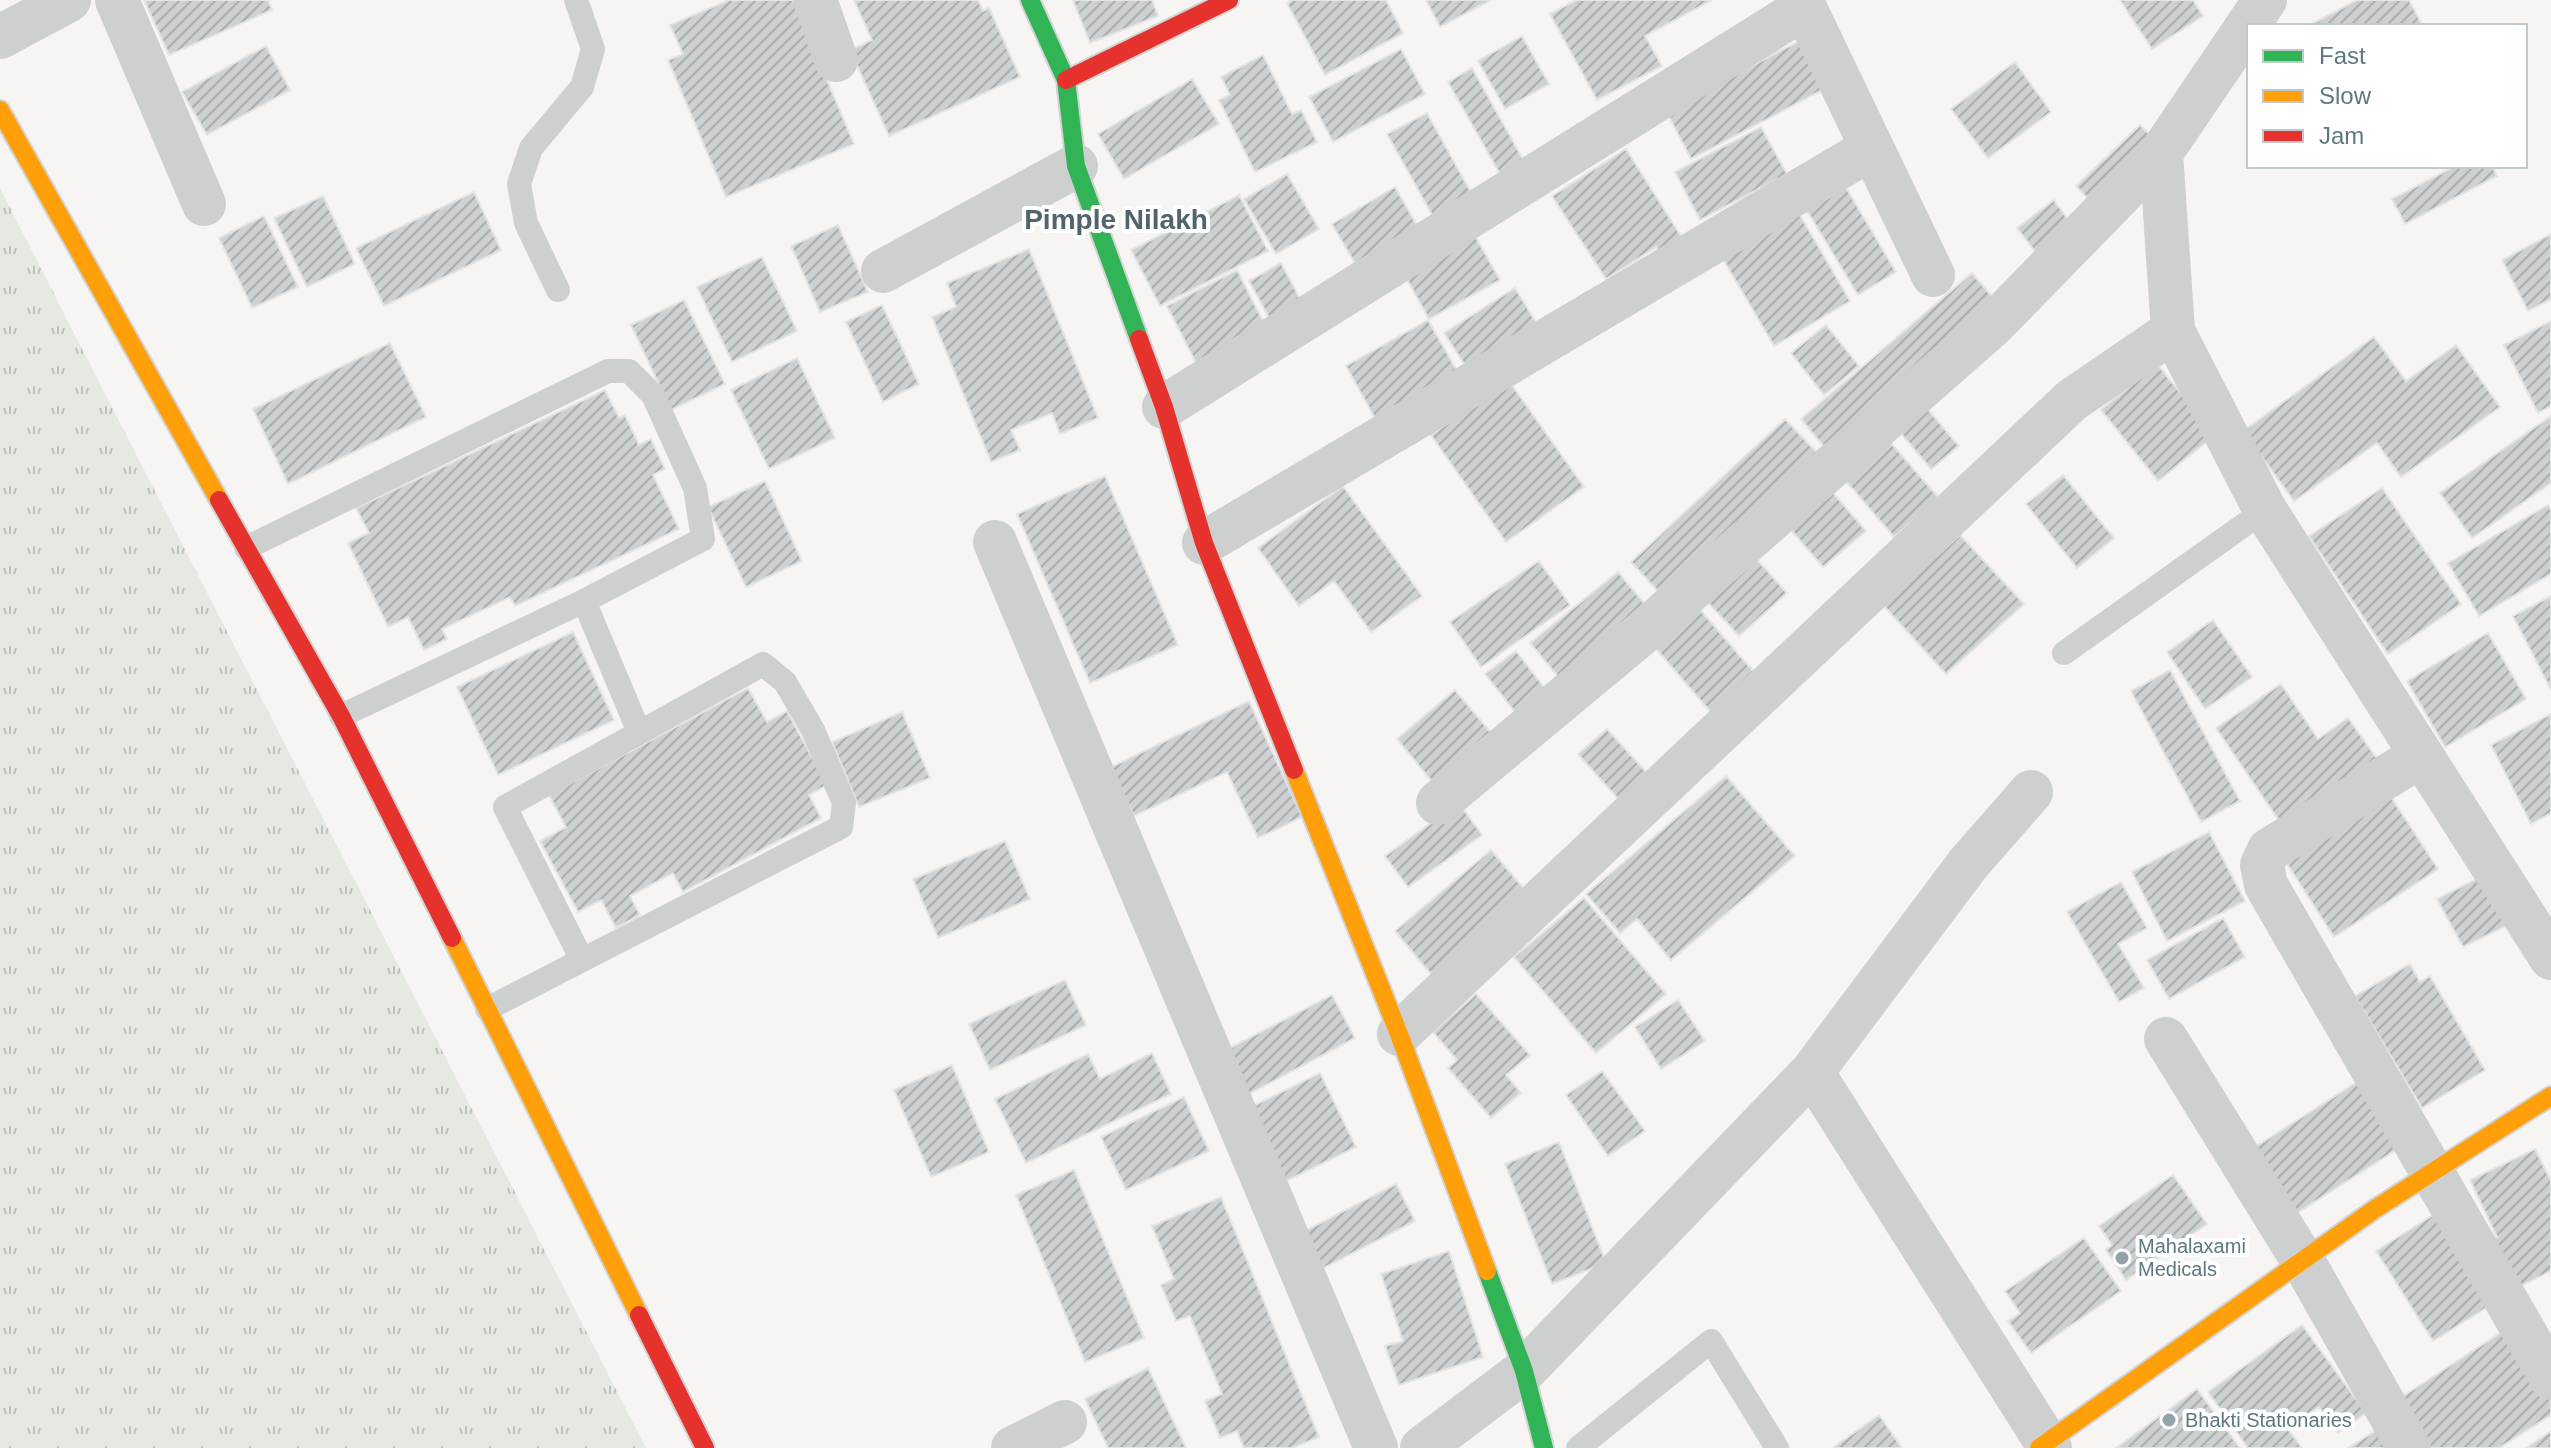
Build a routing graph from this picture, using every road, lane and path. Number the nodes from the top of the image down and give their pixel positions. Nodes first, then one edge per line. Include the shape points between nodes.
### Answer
1 (69, 0) edge
2 (117, 0) edge
3 (576, 0) edge
4 (815, 0) edge
5 (1030, 0) edge
6 (1229, 0) edge
7 (2265, 0) edge
8 (1802, 4) edge
9 (2249, 24) edge
10 (2247, 26) edge
11 (0, 37) edge
12 (836, 60) dead end
13 (1066, 80) junction
14 (0, 110) edge
15 (1872, 148) junction
16 (2161, 153) junction
17 (1076, 166) junction
18 (204, 204) dead end
19 (883, 271) dead end
20 (1933, 275) dead end
21 (558, 290) dead end
22 (2173, 331) junction
23 (1164, 407) junction
24 (2265, 510) junction
25 (995, 542) dead end
26 (1204, 543) junction
27 (246, 548) junction
28 (584, 601) junction
29 (2064, 653) dead end
30 (341, 716) junction
31 (639, 732) junction
32 (2420, 756) junction
33 (2031, 792) dead end
34 (1438, 803) dead end
35 (2551, 958) edge
36 (582, 960) junction
37 (487, 1009) junction
38 (1399, 1034) junction
39 (2166, 1039) dead end
40 (1812, 1072) junction
41 (2551, 1096) edge
42 (2433, 1172) junction
43 (2303, 1261) junction
44 (1524, 1371) junction
45 (2551, 1378) edge
46 (1065, 1422) dead end
47 (2045, 1446) edge
48 (705, 1448) edge
49 (1013, 1448) edge
50 (1376, 1448) edge
51 (1422, 1448) edge
52 (1544, 1448) edge
53 (1578, 1448) edge
54 (1777, 1448) edge
55 (2409, 1448) edge

1 - 11 street
2 - 18 street
3 - 21 lane via 593,49 582,87 531,148 519,184 526,223
4 - 12 street
5 - 13 street
6 - 13 street
7 - 9 street
8 - 15 street
8 - 23 street
10 - 16 street
13 - 17 street
14 - 27 street
15 - 20 street
15 - 26 street
16 - 22 street
16 - 34 street via 1993,325 1641,634
17 - 19 street
17 - 23 street
22 - 24 street
22 - 38 street via 2072,400
23 - 26 street
24 - 29 lane
24 - 32 street
25 - 50 street
26 - 38 street
27 - 28 lane via 608,371 629,371 653,395 695,488 703,539
27 - 30 street
28 - 30 lane
28 - 31 lane
30 - 37 street
31 - 36 lane via 505,807
31 - 36 lane via 763,664 785,682 813,730 844,803 841,827
32 - 35 street
32 - 42 street via 2269,850 2262,865 2266,885
33 - 40 street via 1968,864
36 - 37 lane
37 - 48 street
38 - 44 street
39 - 43 street
40 - 44 street
40 - 47 street
41 - 42 street
42 - 43 street
42 - 45 street
43 - 47 street
43 - 55 street
44 - 51 street
44 - 52 street
46 - 49 street
53 - 54 lane via 1711,1341

